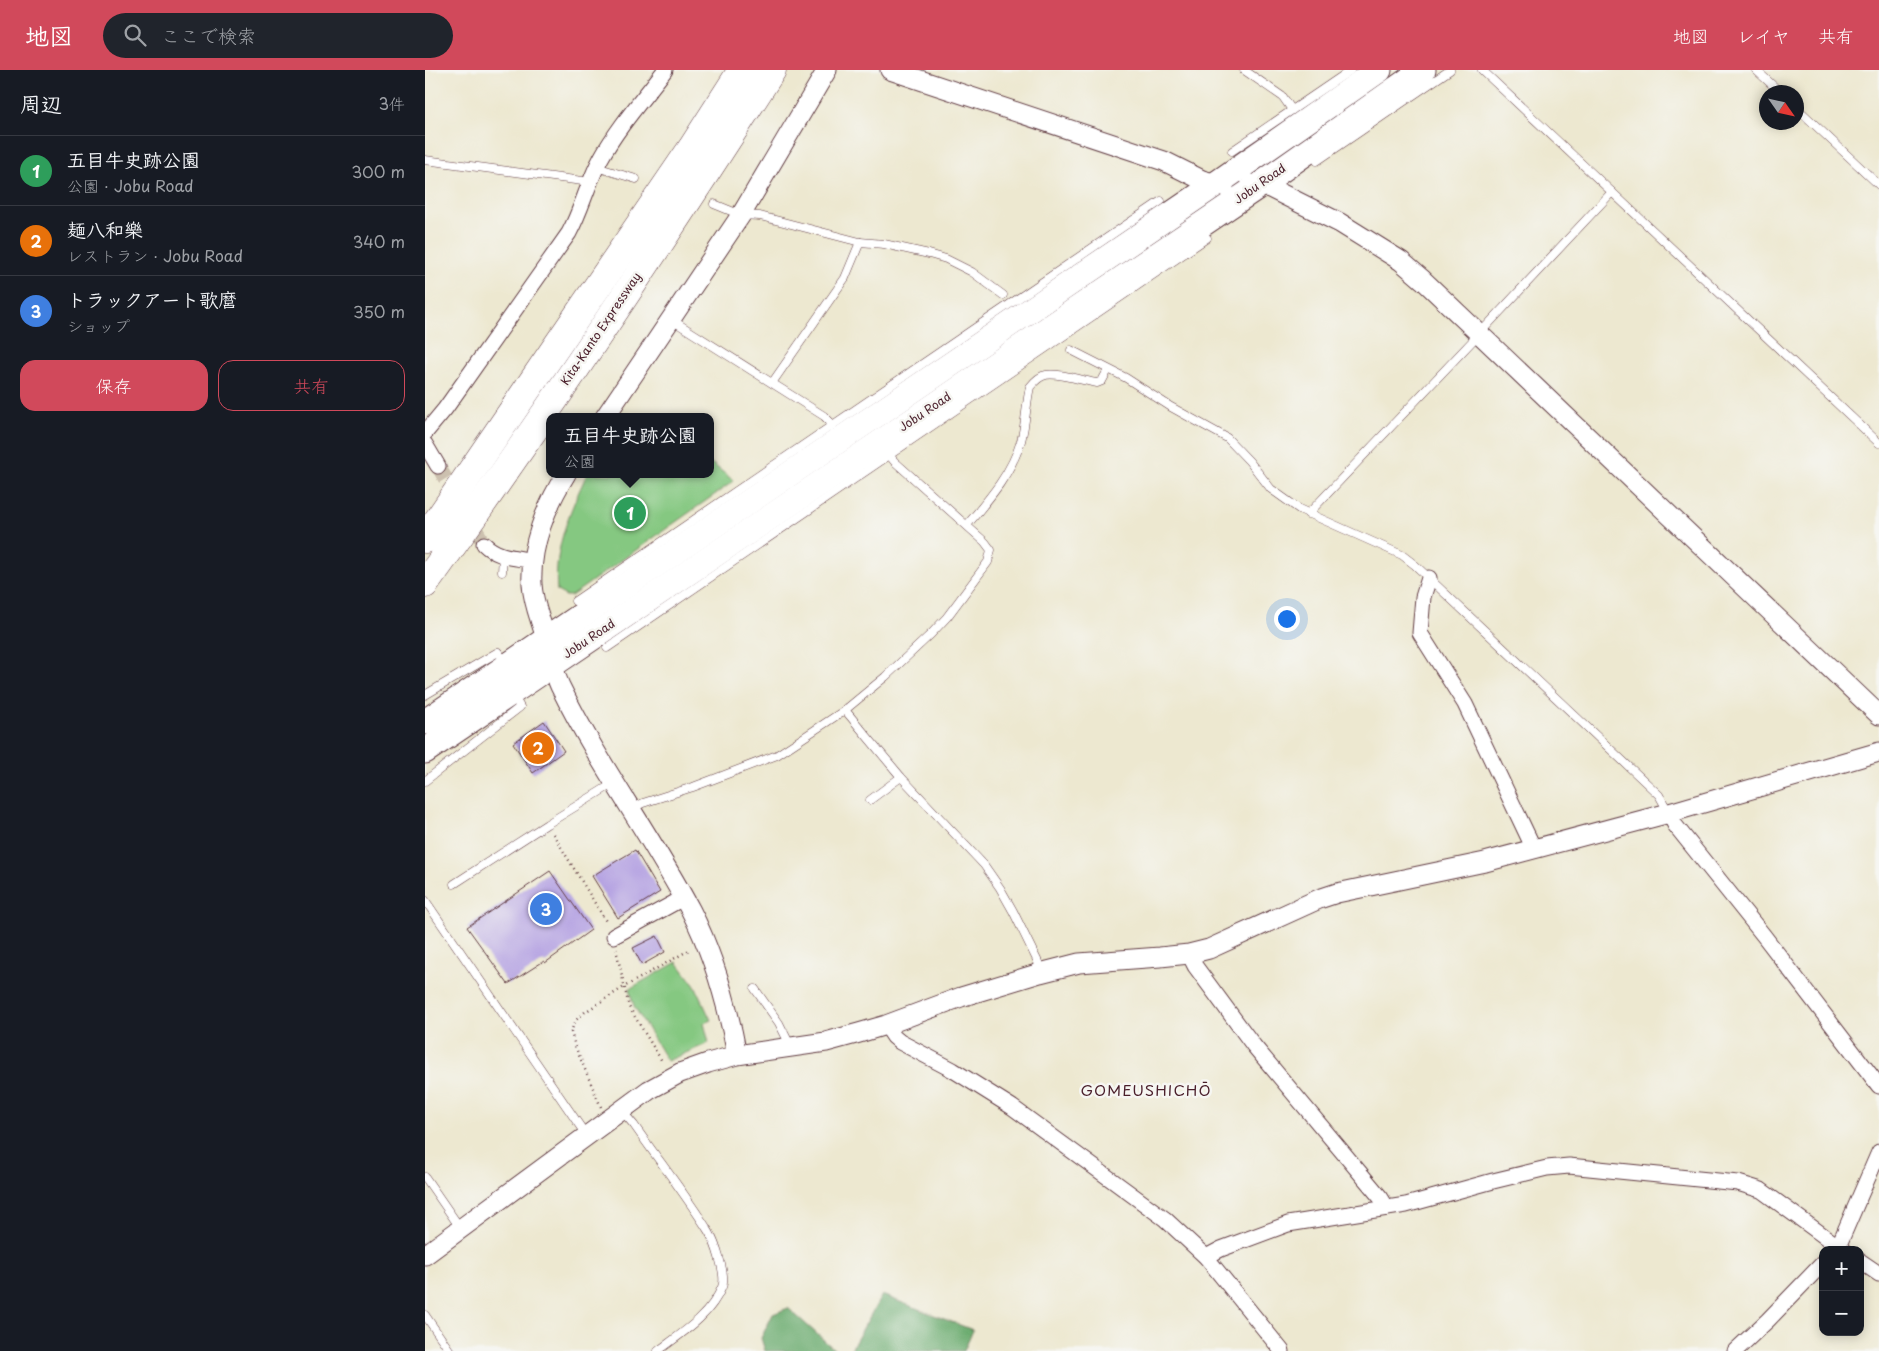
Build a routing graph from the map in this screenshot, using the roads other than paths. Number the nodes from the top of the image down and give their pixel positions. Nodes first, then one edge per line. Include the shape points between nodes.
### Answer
1 (665, 70) edge
2 (742, 70) edge
3 (772, 70) edge
4 (827, 70) edge
5 (890, 70) edge
6 (1244, 70) edge
7 (1351, 70) edge
8 (1379, 70) edge
9 (1423, 70) edge
10 (1450, 70) edge
11 (1482, 70) edge
12 (1756, 70) edge
13 (1772, 85) edge
14 (1292, 110) junction
15 (1804, 115) edge
16 (1232, 151) dead end
17 (425, 160) edge
18 (1317, 161) dead end
19 (596, 168) junction
20 (636, 179) dead end
21 (590, 182) junction
22 (1216, 184) junction
23 (1260, 185) junction
24 (1879, 185) edge
25 (1611, 192) junction
26 (1161, 201) dead end
27 (714, 204) dead end
28 (741, 215) junction
29 (1207, 238) dead end
30 (860, 242) junction
31 (1003, 295) dead end
32 (1092, 308) junction
33 (672, 320) junction
34 (991, 326) junction
35 (1480, 333) junction
36 (1071, 350) dead end
37 (1108, 370) junction
38 (772, 383) junction
39 (608, 413) edge
40 (832, 424) junction
41 (425, 433) edge
42 (1879, 443) edge
43 (425, 444) edge
44 (890, 456) junction
45 (438, 466) tunnel mouth
46 (564, 478) edge
47 (1307, 514) junction
48 (967, 525) junction
49 (425, 539) edge
50 (484, 544) tunnel mouth
51 (743, 545) junction
52 (669, 546) junction
53 (503, 556) junction
54 (533, 561) junction
55 (502, 572) dead end
56 (1429, 578) junction
57 (425, 584) edge
58 (575, 601) dead end
59 (546, 639) junction
60 (607, 648) dead end
61 (552, 663) junction
62 (509, 666) junction
63 (511, 693) junction
64 (425, 695) edge
65 (845, 710) junction
66 (1879, 715) edge
67 (425, 722) edge
68 (425, 751) edge
69 (1879, 752) edge
70 (901, 777) junction
71 (425, 782) edge
72 (614, 782) junction
73 (870, 800) dead end
74 (630, 809) junction
75 (1669, 813) junction
76 (1534, 849) junction
77 (454, 884) dead end
78 (683, 898) junction
79 (425, 900) edge
80 (614, 936) dead end
81 (1189, 954) junction
82 (1040, 973) junction
83 (755, 989) dead end
84 (885, 1025) junction
85 (791, 1047) junction
86 (737, 1055) junction
87 (1879, 1086) edge
88 (614, 1114) junction
89 (586, 1136) junction
90 (1879, 1152) edge
91 (425, 1177) edge
92 (1387, 1208) junction
93 (461, 1229) junction
94 (1835, 1246) edge
95 (1840, 1246) edge
96 (425, 1255) edge
97 (1206, 1257) junction
98 (1864, 1264) edge
99 (1819, 1267) edge
100 (1879, 1274) edge
101 (425, 1315) edge
102 (450, 1351) edge
103 (658, 1351) edge
104 (1282, 1351) edge
105 (1735, 1351) edge

1 - 19 street
2 - 49 highway
3 - 57 highway, Kita-Kanto Expressway via 608,320
4 - 28 street
5 - 22 street via 1164,161
6 - 14 lane via 1283,97
7 - 14 lane
8 - 22 highway, Jobu Road
9 - 23 highway, Jobu Road
10 - 18 lane
11 - 25 lane
12 - 13 lane
14 - 16 lane
15 - 24 lane
17 - 21 lane
19 - 20 lane
19 - 21 street
21 - 41 street via 569,233
22 - 23 street
22 - 34 highway, Jobu Road
23 - 32 highway, Jobu Road
23 - 35 street via 1340,223 1387,252 1423,280
25 - 35 lane
25 - 42 lane
26 - 34 lane
27 - 28 lane
28 - 30 lane via 760,216
28 - 33 street
29 - 32 lane
30 - 31 lane via 911,249 946,259 982,278
30 - 38 lane via 845,278
32 - 44 lane
32 - 51 highway, Jobu Road
33 - 38 lane
33 - 39 street
34 - 40 lane
34 - 52 highway, Jobu Road
35 - 47 lane
35 - 66 street
36 - 37 lane
37 - 47 lane via 1227,438 1271,489
37 - 48 lane via 1102,381 1097,383 1057,375 1045,375 1036,380 1030,387 1021,439 1007,473
38 - 40 lane via 825,416
40 - 52 lane
43 - 45 street
44 - 48 lane
44 - 51 lane
46 - 54 street via 542,523
47 - 56 lane via 1402,555
48 - 65 lane via 989,546 987,562 931,634
50 - 53 street
51 - 60 lane
51 - 61 highway, Jobu Road
52 - 58 lane
52 - 59 highway, Jobu Road
53 - 54 street
53 - 55 lane
54 - 59 street via 533,602
56 - 75 lane via 1659,795
56 - 76 street via 1423,597 1420,634 1465,704
59 - 61 street
59 - 62 highway, Jobu Road
61 - 63 highway, Jobu Road
61 - 72 street via 559,685
62 - 64 lane via 499,652
62 - 67 highway, Jobu Road
63 - 68 highway, Jobu Road
63 - 71 lane via 521,707
65 - 70 lane
65 - 74 lane via 777,756
69 - 75 street
70 - 73 lane
70 - 82 lane via 984,865 1013,911 1038,962
72 - 74 street
72 - 77 lane
74 - 78 street
75 - 76 street
75 - 87 street
76 - 81 street via 1337,893 1225,942
78 - 80 street
78 - 86 street via 705,944 729,1014
79 - 89 lane
81 - 82 street via 1079,963
81 - 92 street via 1254,1046
82 - 84 street
83 - 85 lane
84 - 85 street via 826,1042
84 - 97 street via 900,1042 979,1086 1047,1131 1165,1219
85 - 86 street
86 - 88 street via 680,1073
88 - 89 street
88 - 103 lane via 634,1125 709,1233 723,1278 722,1288 705,1314
89 - 93 street
90 - 95 street
91 - 93 lane
92 - 94 street via 1547,1168 1569,1166 1738,1184 1761,1190
92 - 97 street via 1288,1224 1221,1248
93 - 96 street
97 - 104 street
98 - 100 street
99 - 105 street
101 - 102 lane

